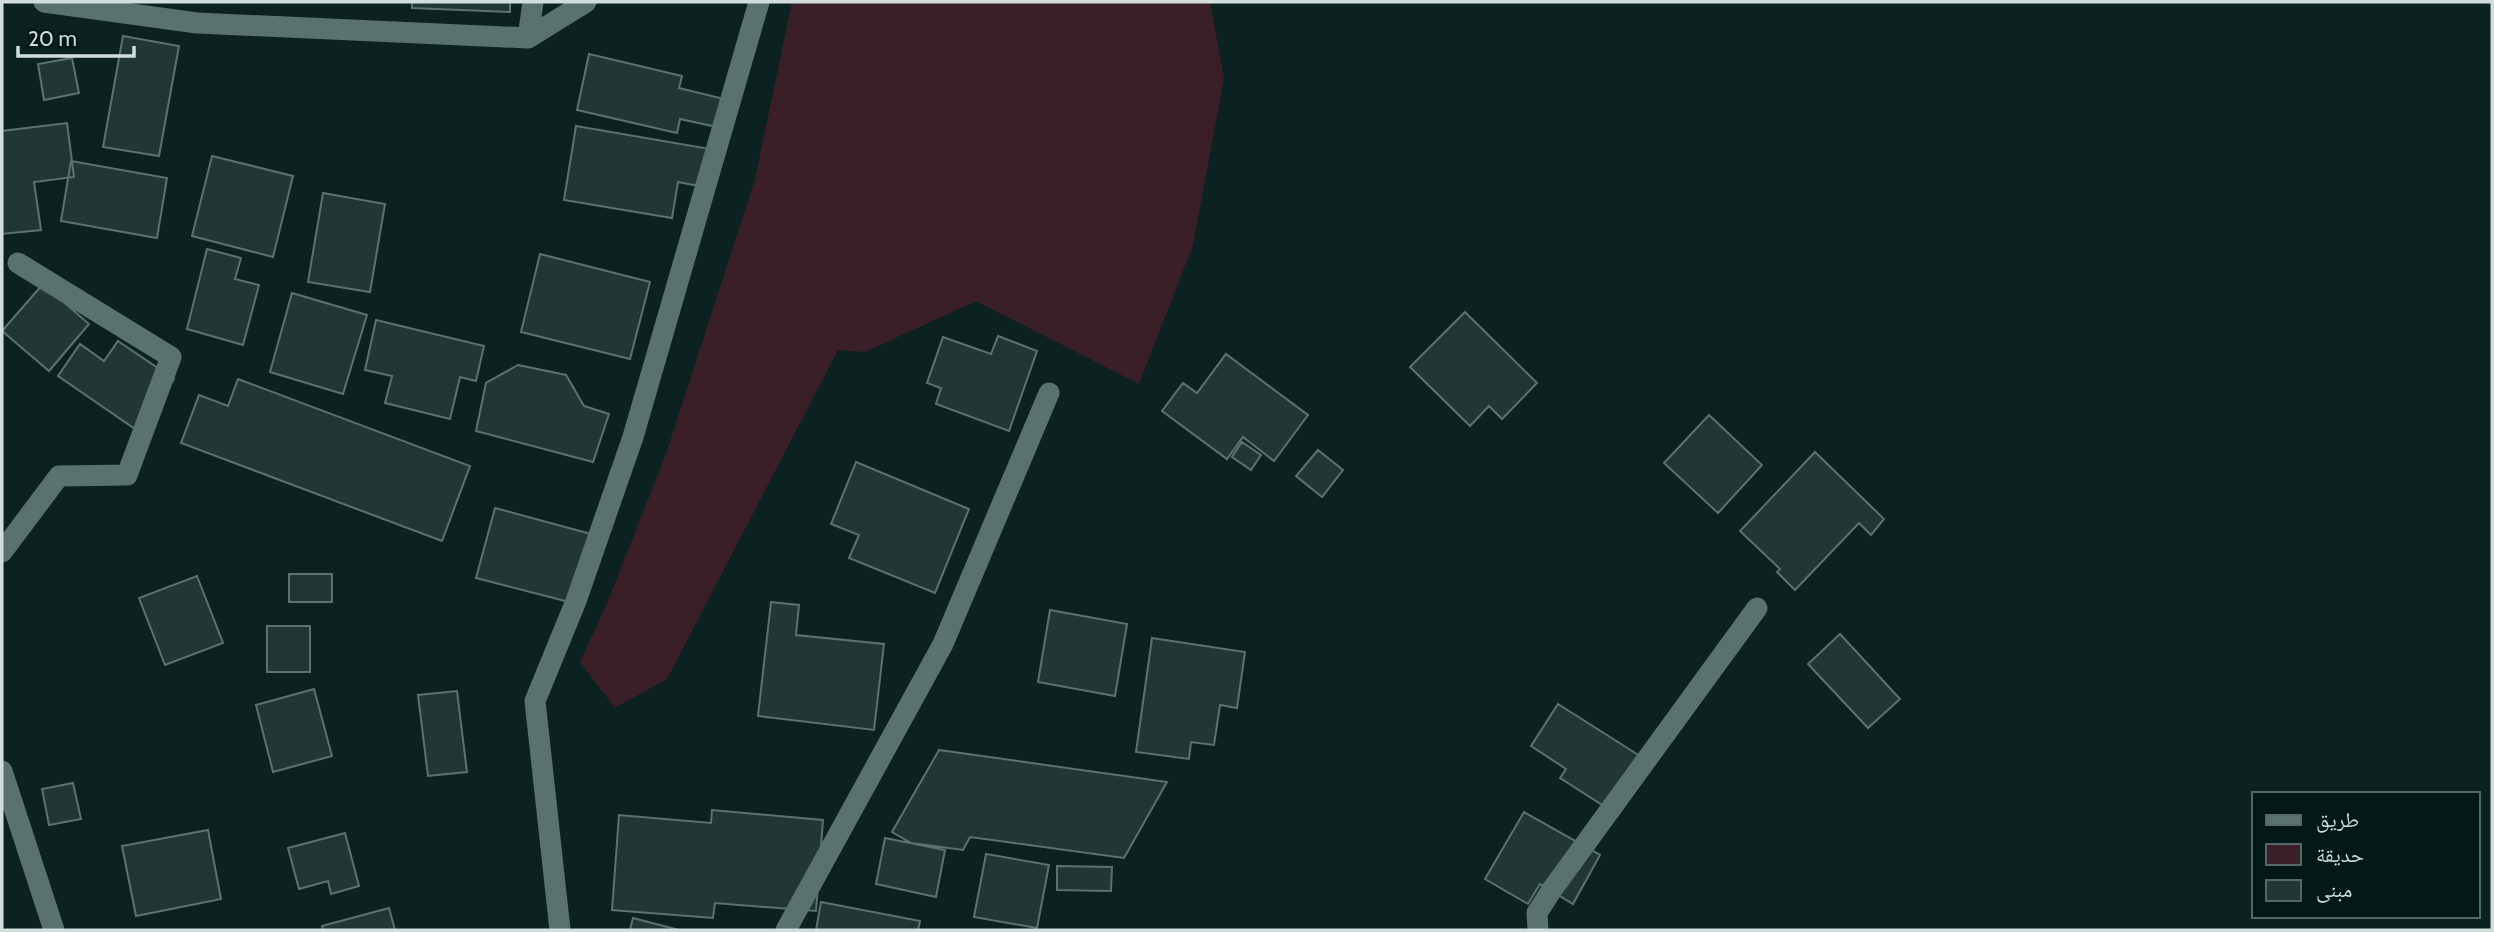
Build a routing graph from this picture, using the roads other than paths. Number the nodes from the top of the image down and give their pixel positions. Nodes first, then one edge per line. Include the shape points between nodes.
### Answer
1 (44, 2) edge
2 (533, 2) edge
3 (586, 2) edge
4 (759, 2) edge
5 (528, 38) junction
6 (18, 263) dead end
7 (1049, 393) dead end
8 (2, 551) edge
9 (1757, 608) dead end
10 (2, 771) edge
11 (54, 930) edge
12 (560, 930) edge
13 (786, 930) edge
14 (1538, 930) edge

1 - 5 street via 197,23
2 - 5 street
3 - 5 street
4 - 12 street via 633,437 536,701
6 - 8 street via 171,356 127,475 59,476
7 - 13 street via 943,645
9 - 14 street via 1551,891 1537,913
10 - 11 street

